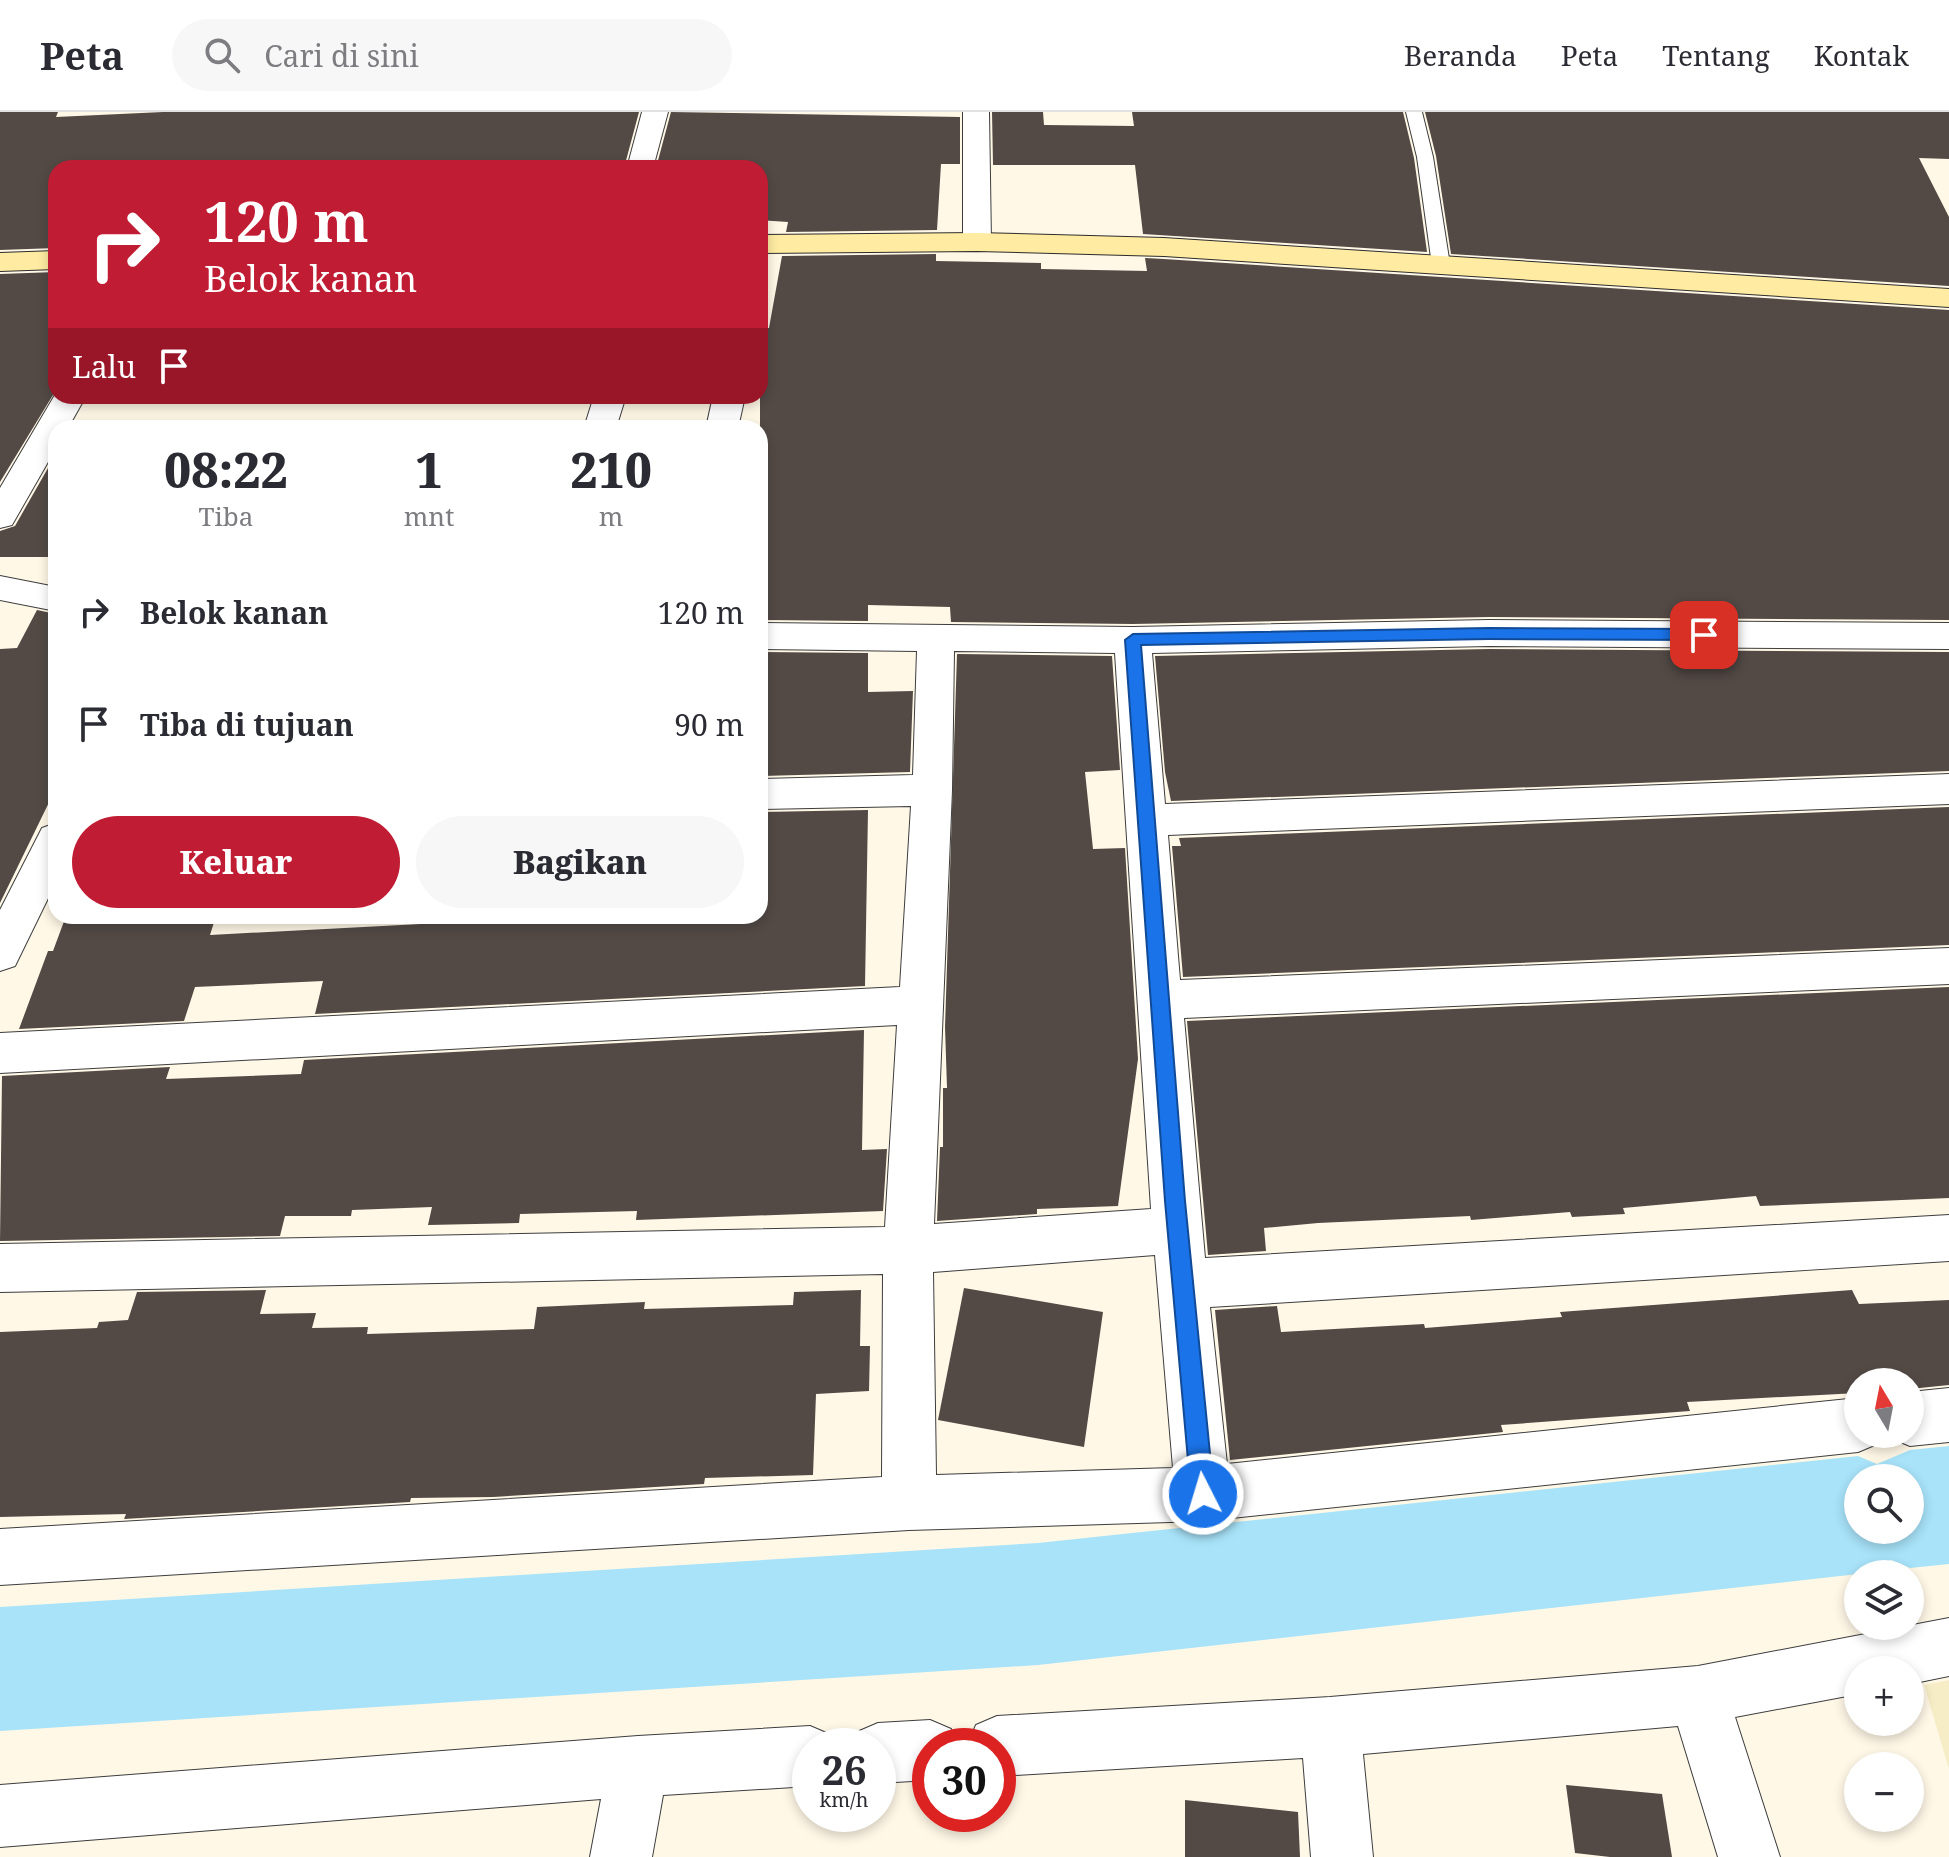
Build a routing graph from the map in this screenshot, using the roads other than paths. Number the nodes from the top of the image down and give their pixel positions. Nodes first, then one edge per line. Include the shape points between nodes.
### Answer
1 (655, 112) edge
2 (976, 112) edge
3 (1414, 112) edge
4 (642, 160) edge
5 (977, 242) junction
6 (768, 244) edge
7 (48, 260) edge
8 (0, 262) edge
9 (1441, 265) junction
10 (1949, 298) edge
11 (48, 434) edge
12 (0, 517) edge
13 (0, 588) edge
14 (48, 597) edge
15 (768, 636) edge
16 (1949, 636) edge
17 (936, 638) junction
18 (1133, 640) junction
19 (1949, 789) edge
20 (932, 790) junction
21 (768, 794) edge
22 (1148, 820) junction
23 (48, 855) edge
24 (0, 953) edge
25 (1949, 966) edge
26 (1159, 1000) junction
27 (922, 1005) junction
28 (0, 1053) edge
29 (1177, 1230) junction
30 (1949, 1238) edge
31 (908, 1250) junction
32 (0, 1268) edge
33 (1184, 1284) junction
34 (1949, 1415) edge
35 (1924, 1418) edge
36 (1844, 1426) edge
37 (1203, 1494) junction
38 (909, 1503) junction
39 (0, 1557) edge
40 (1949, 1647) edge
41 (1698, 1695) junction
42 (1330, 1727) junction
43 (1016, 1745) edge
44 (792, 1757) edge
45 (638, 1766) junction
46 (0, 1816) edge
47 (621, 1857) edge
48 (1342, 1857) edge
49 (1749, 1857) edge

1 - 4 street
2 - 5 street
3 - 9 lane
5 - 6 street
5 - 9 street via 1164,247
7 - 8 street
9 - 10 street
11 - 12 street
13 - 14 street
15 - 17 street
16 - 18 street via 1489,633
17 - 18 street
17 - 20 street
18 - 22 street
19 - 22 street
20 - 21 street
20 - 27 street
22 - 26 street
23 - 24 street
25 - 26 street
26 - 29 street
27 - 28 street
27 - 31 street
29 - 31 street
29 - 33 street
30 - 33 street
31 - 32 street
31 - 38 street
33 - 37 street
34 - 35 street
36 - 37 street
37 - 38 street
38 - 39 street
40 - 41 street
41 - 42 street
41 - 49 street
42 - 43 street
42 - 48 street
44 - 45 street
45 - 46 street
45 - 47 street

